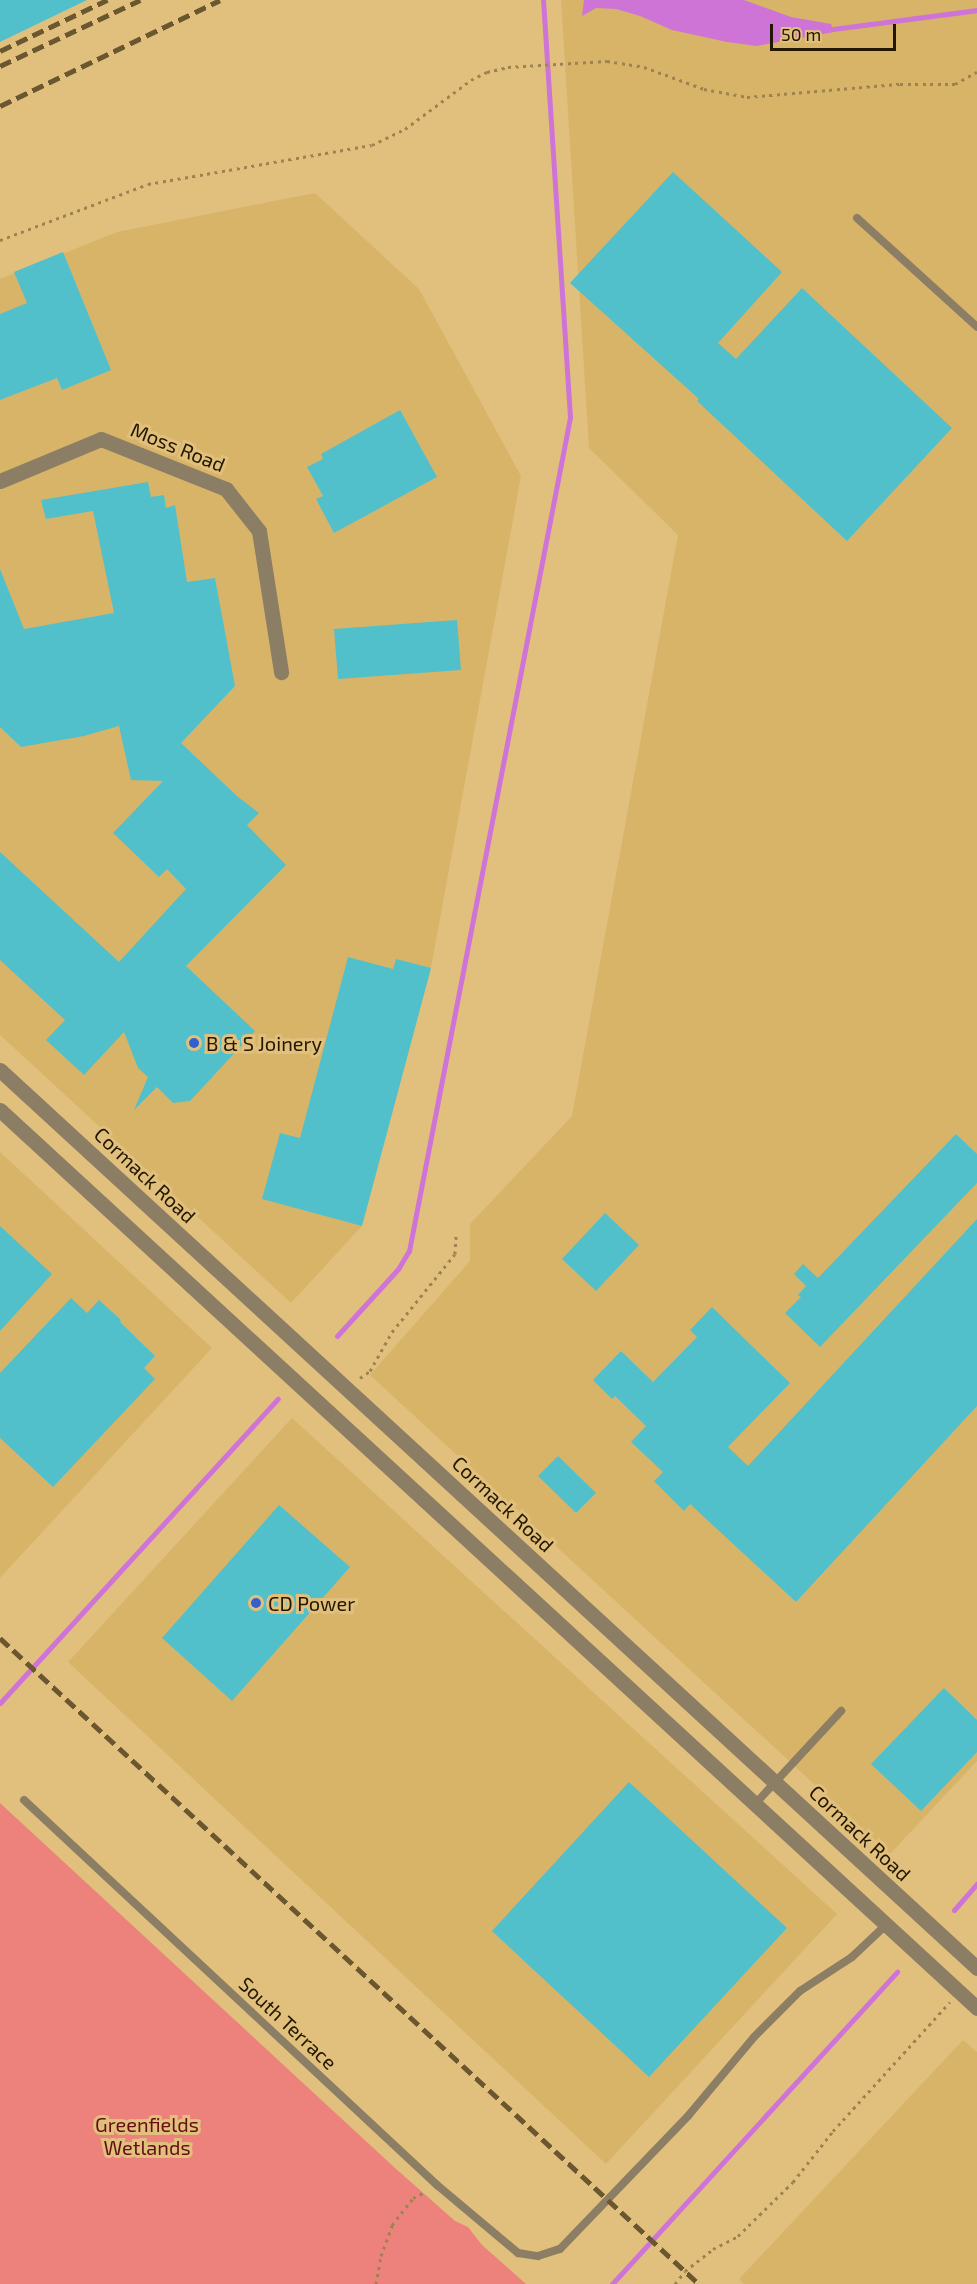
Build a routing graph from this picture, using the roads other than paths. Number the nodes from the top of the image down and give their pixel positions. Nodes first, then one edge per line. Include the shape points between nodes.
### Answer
1 (857, 218) dead end
2 (977, 327) edge
3 (0, 481) edge
4 (281, 672) dead end
5 (0, 1070) edge
6 (0, 1110) edge
7 (841, 1711) dead end
8 (775, 1783) junction
9 (24, 1800) dead end
10 (755, 1804) junction
11 (886, 1925) junction
12 (977, 1968) edge
13 (977, 2008) edge

1 - 2 lane
3 - 4 street, Moss Road via 101,439 226,489 259,531
5 - 8 street, Cormack Road
6 - 10 street
7 - 8 lane
8 - 10 lane
8 - 12 street, Cormack Road
9 - 11 lane, South Terrace via 437,2185 518,2253 538,2256 560,2249 580,2231 800,1991 852,1957
10 - 11 street
11 - 13 street

